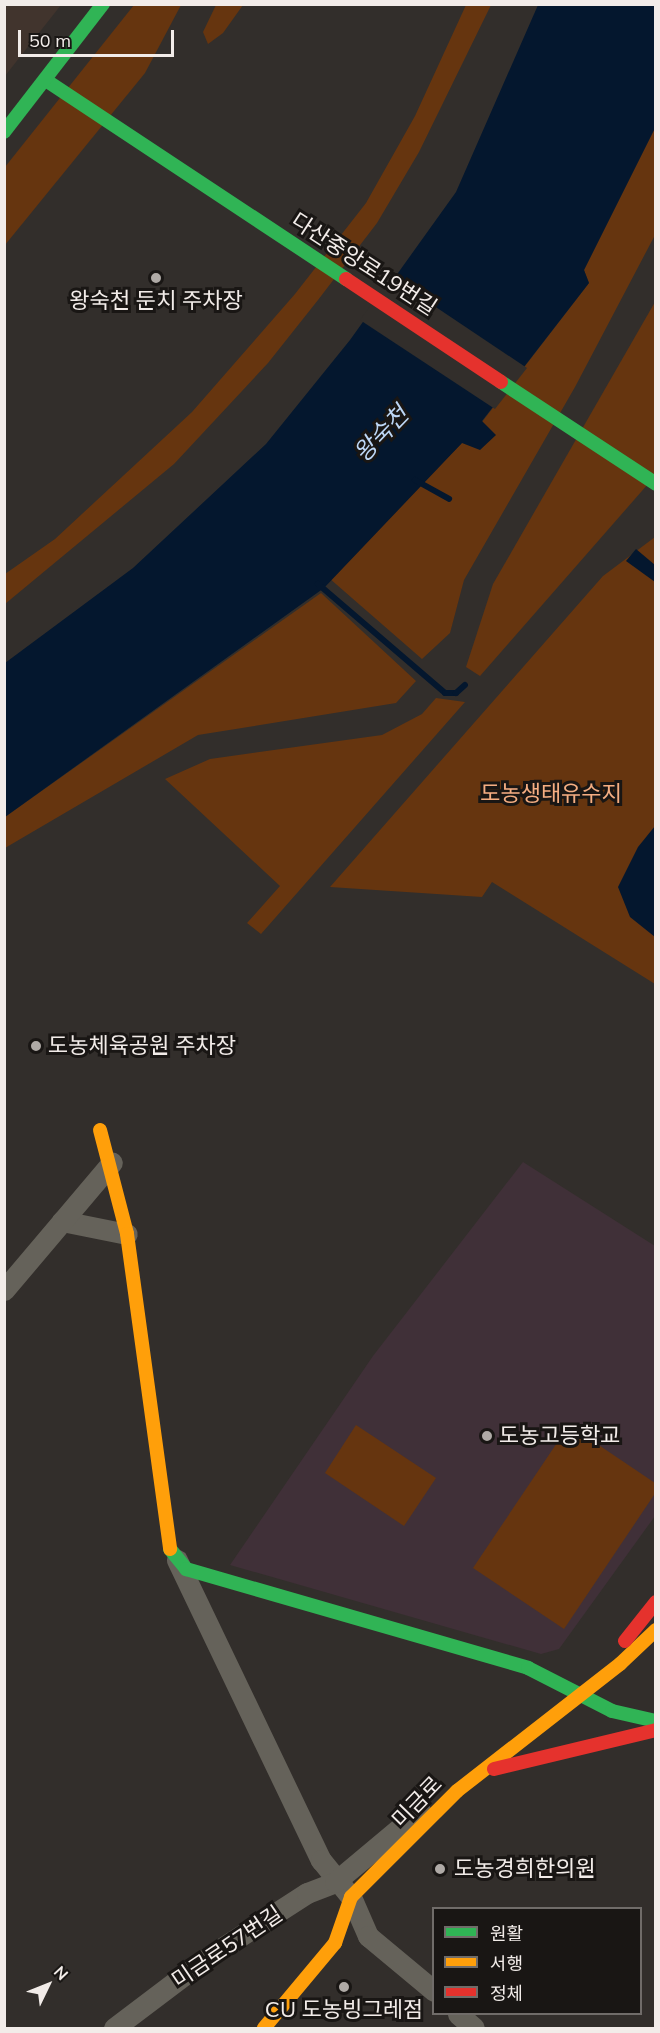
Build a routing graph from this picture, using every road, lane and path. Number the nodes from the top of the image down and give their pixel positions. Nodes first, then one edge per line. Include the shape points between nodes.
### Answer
1 (103, 4) edge
2 (47, 81) junction
3 (4, 132) edge
4 (656, 484) edge
5 (100, 1130) dead end
6 (112, 1162) junction
7 (62, 1221) junction
8 (127, 1234) junction
9 (4, 1290) edge
10 (176, 1557) junction
11 (656, 1602) edge
12 (654, 1632) edge
13 (654, 1658) edge
14 (580, 1693) junction
15 (656, 1721) edge
16 (656, 1730) edge
17 (478, 1774) junction
18 (457, 1791) junction
19 (335, 1882) junction
20 (307, 1893) junction
21 (351, 1897) junction
22 (432, 1989) edge
23 (460, 2015) edge
24 (114, 2028) edge
25 (264, 2028) edge
26 (474, 2028) edge

1 - 2 street
2 - 3 street
2 - 4 street, 다산중앙로19번길
5 - 6 street
6 - 7 street
6 - 8 street
7 - 8 street
7 - 9 street
8 - 10 street via 165,1531
10 - 14 street via 186,1569 528,1668
10 - 19 street
11 - 14 street
12 - 13 street
12 - 14 street
14 - 15 street via 612,1711
14 - 17 street, 미금로
16 - 17 street via 536,1755
17 - 18 street, 미금로
18 - 19 street via 421,1810
18 - 21 street, 미금로
19 - 20 street
19 - 21 street
20 - 21 street, 미금로57번길
20 - 24 street, 미금로57번길 via 208,1957
21 - 22 street via 368,1936
21 - 25 street, 미금로 via 334,1943
23 - 26 street

